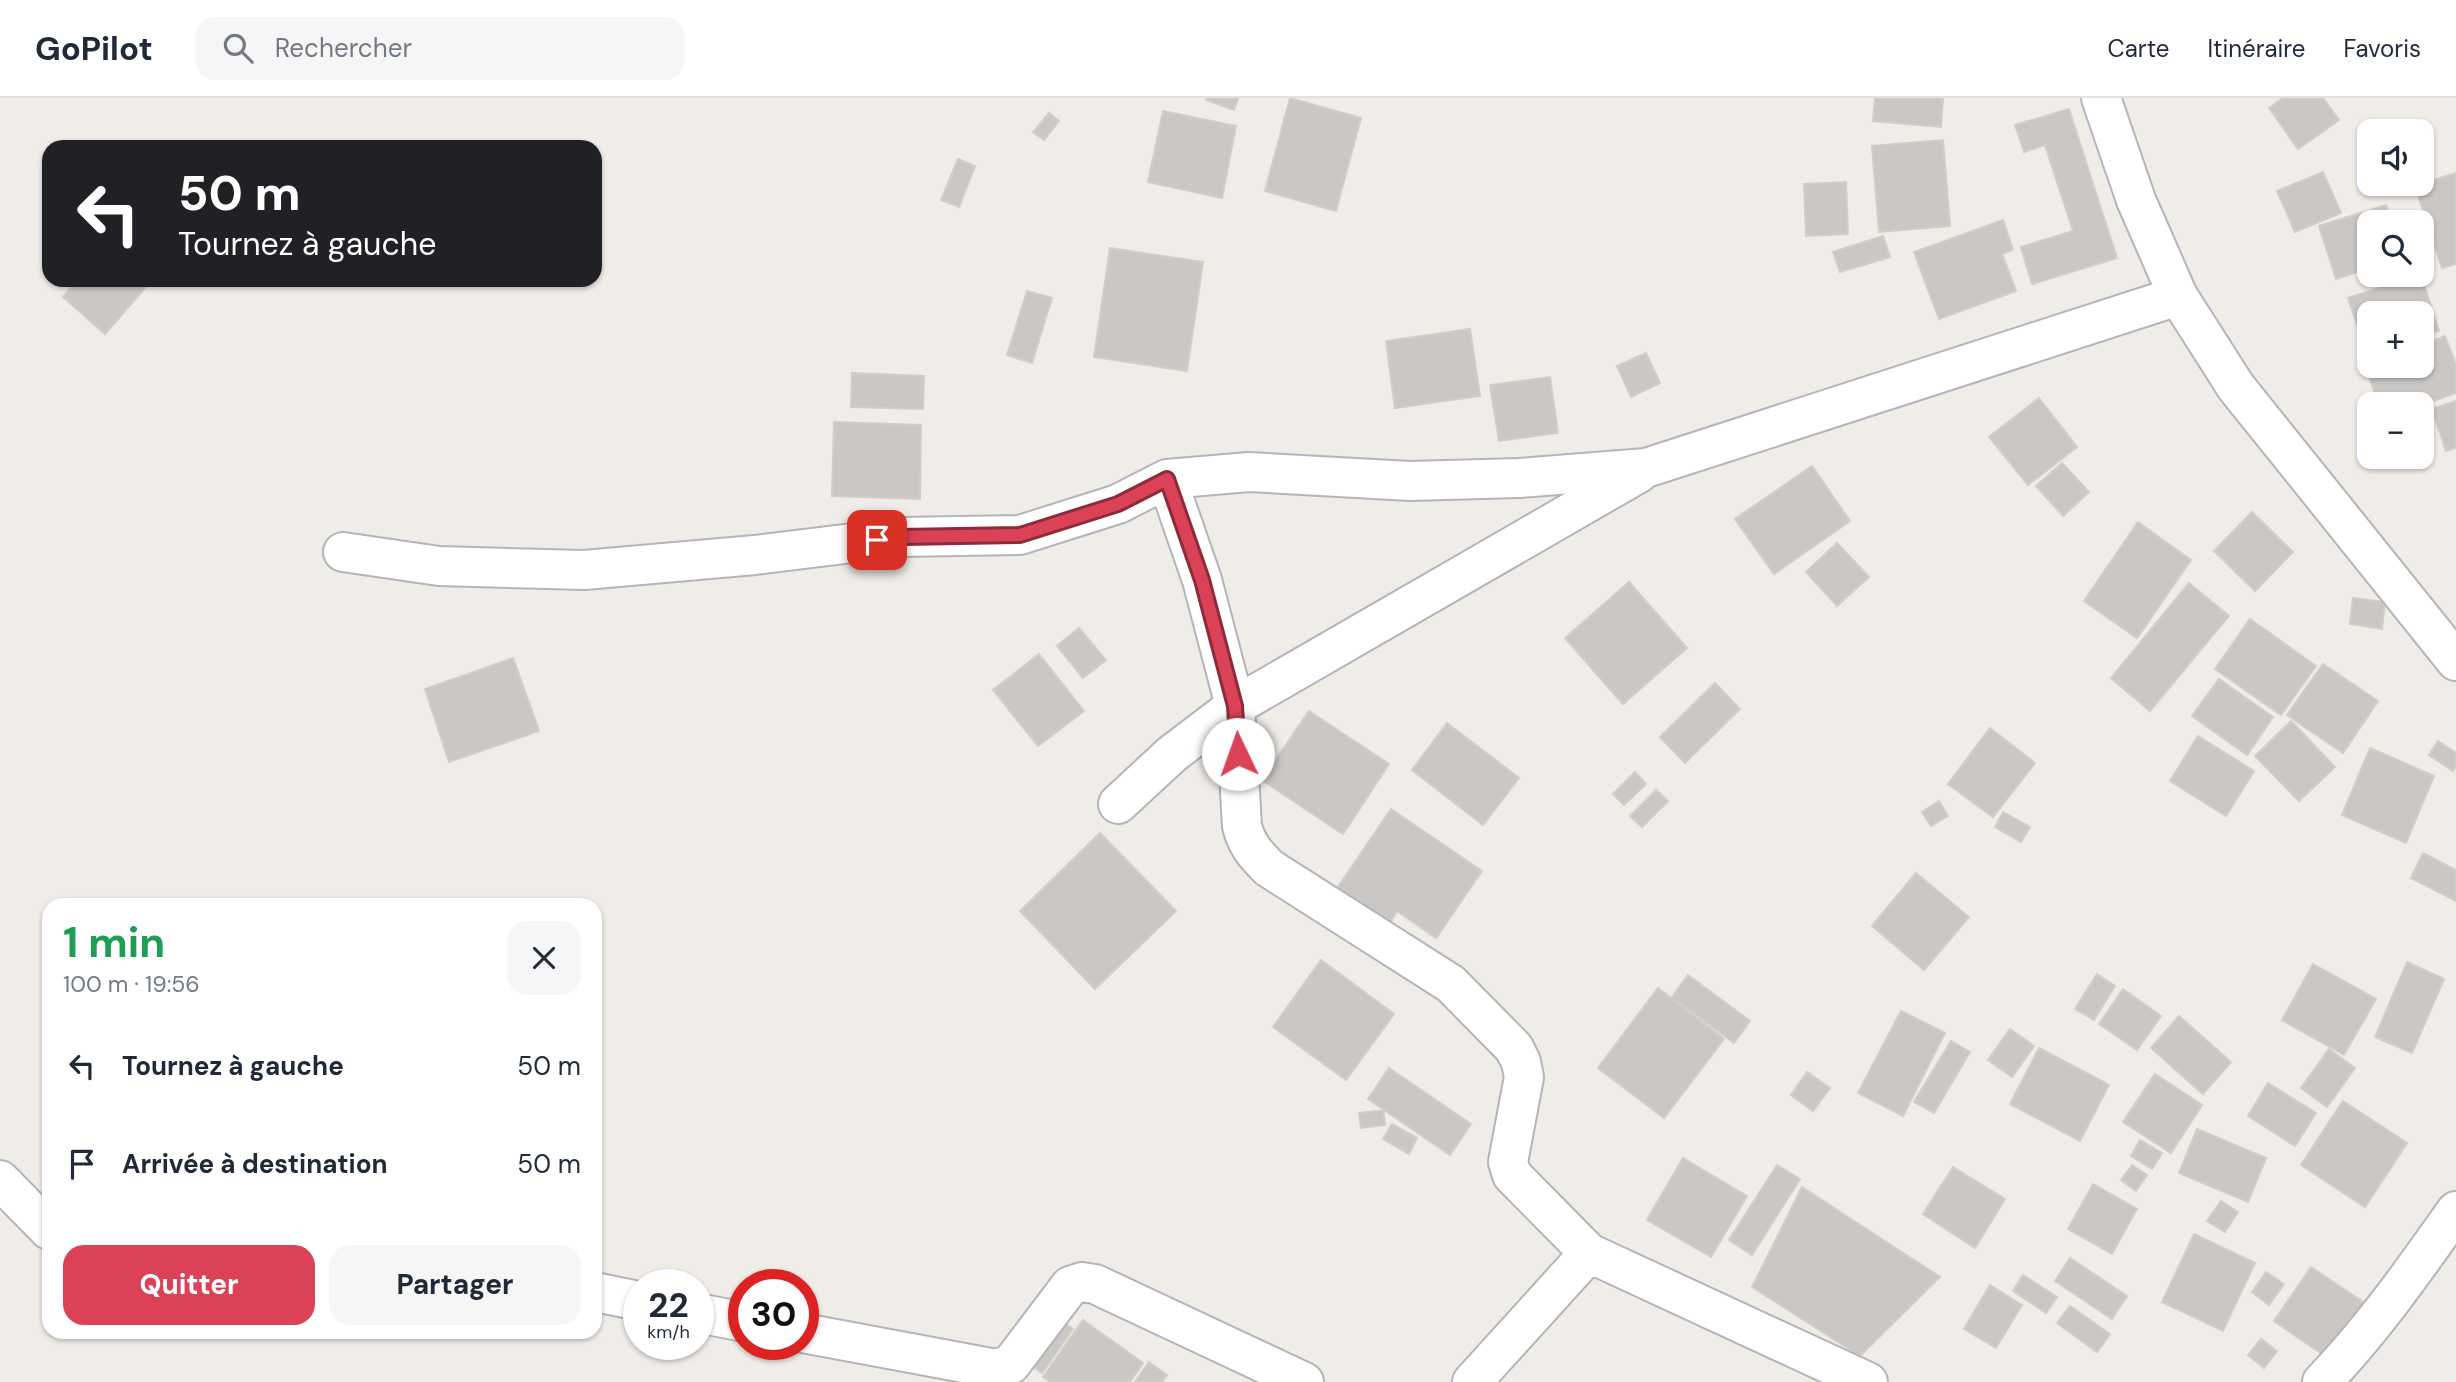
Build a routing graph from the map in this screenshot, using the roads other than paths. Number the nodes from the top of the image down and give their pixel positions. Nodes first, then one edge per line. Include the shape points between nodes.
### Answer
1 (2101, 98) edge
2 (2178, 296) junction
3 (1646, 468) junction
4 (1167, 479) junction
5 (343, 552) dead end
6 (2456, 662) edge
7 (1235, 706) junction
8 (1118, 804) dead end
9 (0, 1180) edge
10 (2456, 1211) edge
11 (42, 1223) edge
12 (1589, 1253) junction
13 (602, 1293) edge
14 (623, 1298) edge
15 (819, 1337) edge
16 (1304, 1382) edge
17 (1472, 1382) edge
18 (1868, 1382) edge
19 (2322, 1382) edge

1 - 2 street via 2136,200
2 - 3 street
2 - 6 street via 2236,387
3 - 4 street via 1410,481 1249,472
3 - 7 street
4 - 5 street via 1118,504 1020,535 901,537 584,570 439,566
4 - 7 street via 1202,580
7 - 8 street via 1172,754
7 - 12 street via 1245,839 1269,869 1451,984 1514,1048 1524,1077 1508,1162 1512,1175
9 - 11 street
10 - 19 street via 2356,1347
12 - 17 street
12 - 18 street
13 - 14 street
15 - 16 street via 1004,1368 1070,1286 1082,1282 1095,1284

